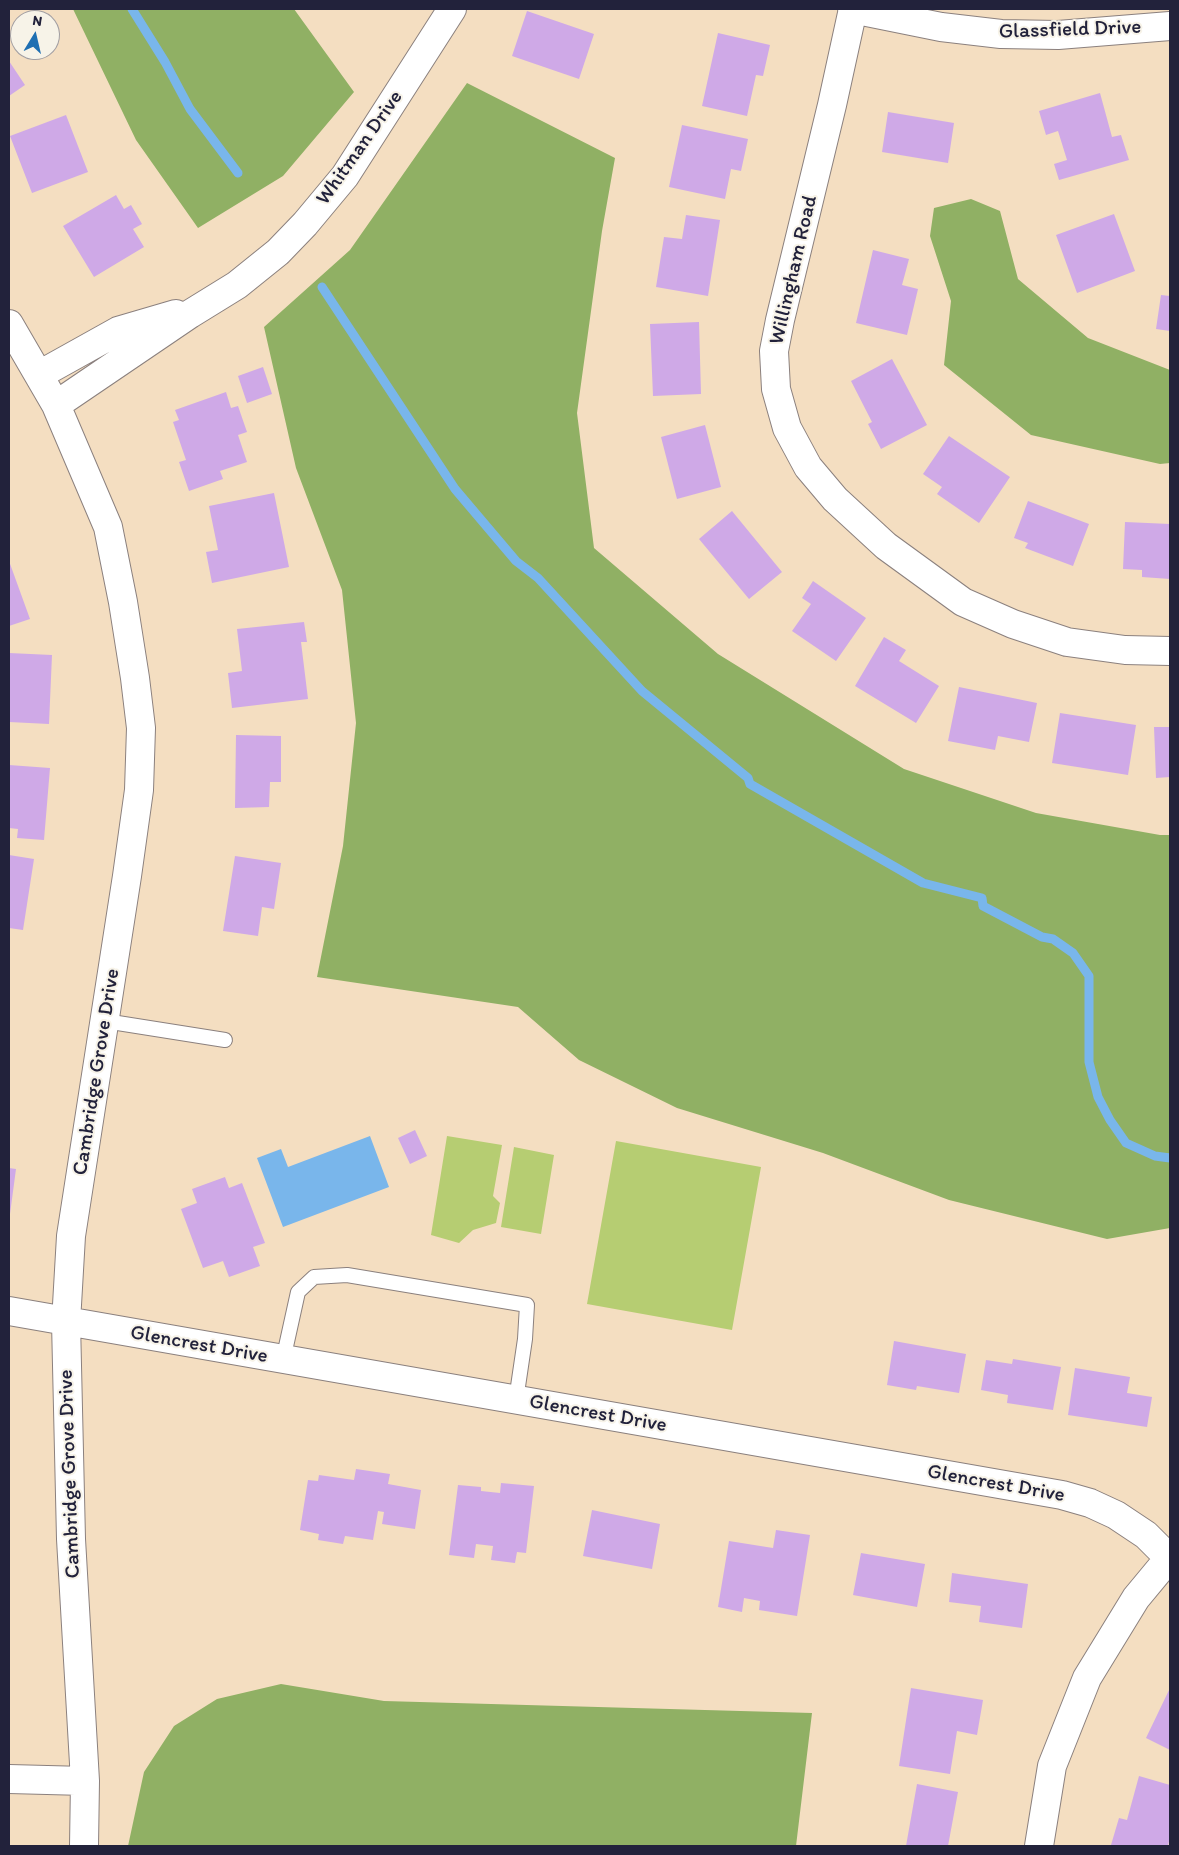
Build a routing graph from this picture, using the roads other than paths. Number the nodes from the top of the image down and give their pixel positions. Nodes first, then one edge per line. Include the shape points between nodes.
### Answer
1 (452, 9) edge
2 (853, 9) edge
3 (1170, 26) edge
4 (202, 307) junction
5 (9, 324) edge
6 (39, 376) junction
7 (56, 405) junction
8 (1170, 650) edge
9 (105, 1021) junction
10 (225, 1040) dead end
11 (9, 1311) edge
12 (66, 1322) junction
13 (283, 1360) junction
14 (516, 1400) junction
15 (1170, 1558) edge
16 (9, 1779) edge
17 (85, 1781) junction
18 (84, 1846) edge
19 (1039, 1846) edge

1 - 4 street, Whitman Drive via 345,176 305,224 278,252 237,285
2 - 3 street, Glassfield Drive via 941,27 1001,34 1058,35
2 - 8 street, Willingham Road via 774,350 776,389 787,428 808,467 835,500 886,546 963,602 1013,624 1067,642 1125,650
4 - 6 street, Whitman Drive via 118,331
4 - 7 street, Whitman Drive
5 - 6 street, Cambridge Grove Drive
6 - 7 street, Cambridge Grove Drive
7 - 9 street, Cambridge Grove Drive via 108,527 123,602 140,728 139,790
9 - 10 lane
9 - 12 street, Cambridge Grove Drive via 71,1236
11 - 12 street, Glencrest Drive
12 - 13 street, Glencrest Drive
12 - 17 street, Cambridge Grove Drive via 71,1539
13 - 14 street, Glencrest Drive
13 - 14 lane via 298,1292 314,1277 347,1275 527,1305
14 - 15 street, Glencrest Drive via 1062,1495 1116,1515 1146,1535
15 - 19 street via 1136,1598 1087,1678 1052,1766
16 - 17 street
17 - 18 street, Cambridge Grove Drive

